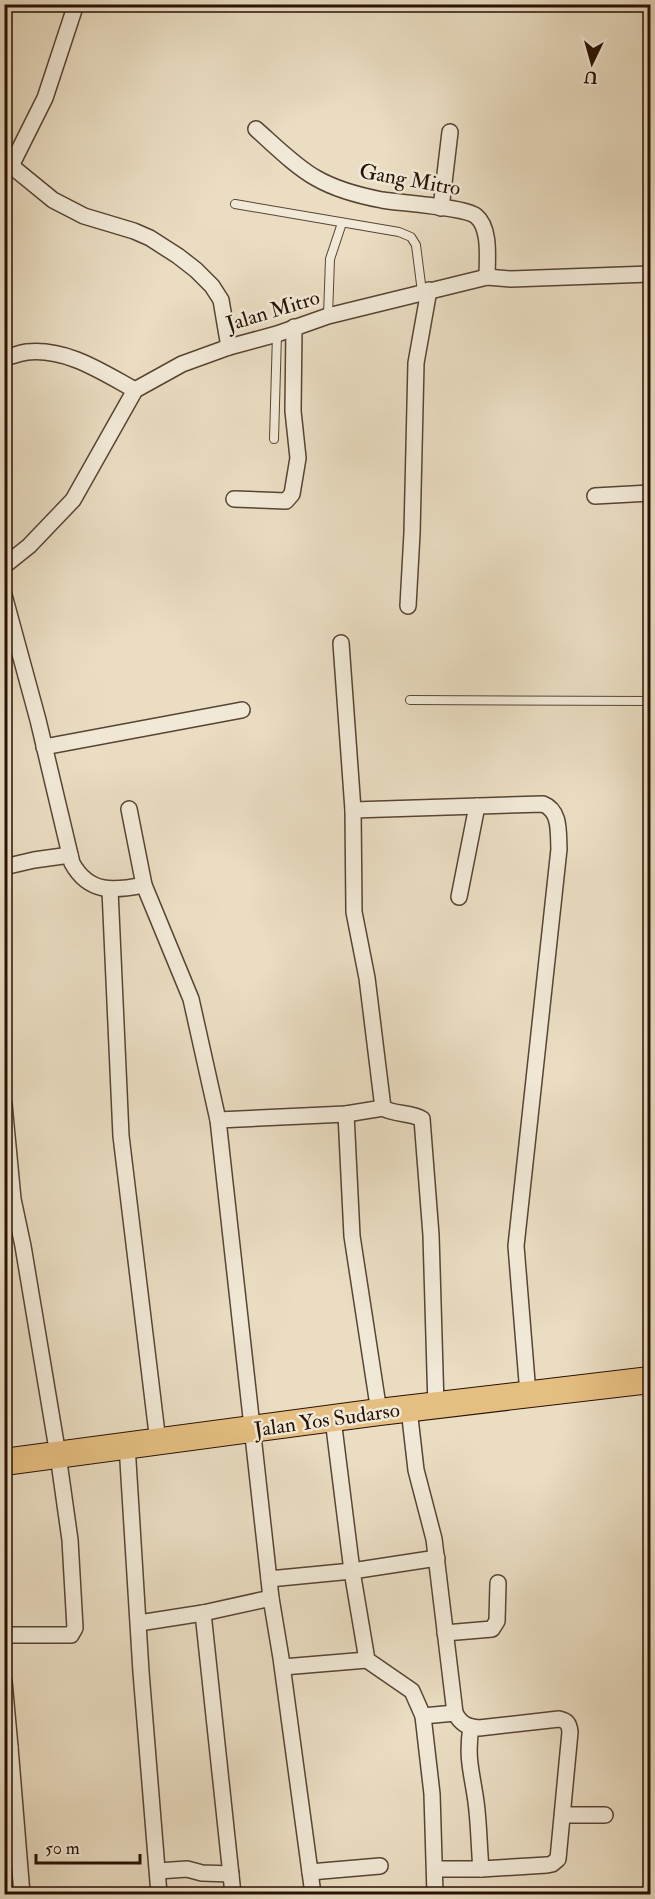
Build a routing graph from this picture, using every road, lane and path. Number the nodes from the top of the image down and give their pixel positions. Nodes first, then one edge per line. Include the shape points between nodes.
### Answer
1 (76, 4) edge
2 (256, 129) dead end
3 (450, 132) dead end
4 (8, 162) edge
5 (234, 204) dead end
6 (441, 208) junction
7 (342, 223) junction
8 (651, 274) edge
9 (487, 277) junction
10 (426, 291) junction
11 (328, 316) junction
12 (294, 327) junction
13 (277, 334) junction
14 (229, 347) junction
15 (4, 350) edge
16 (27, 352) junction
17 (4, 357) edge
18 (135, 390) junction
19 (273, 439) dead end
20 (651, 493) edge
21 (595, 496) dead end
22 (234, 499) dead end
23 (4, 566) edge
24 (4, 595) edge
25 (408, 606) dead end
26 (341, 643) dead end
27 (410, 700) dead end
28 (651, 701) edge
29 (242, 710) dead end
30 (44, 747) junction
31 (477, 806) junction
32 (129, 809) dead end
33 (353, 810) junction
34 (70, 855) junction
35 (4, 867) edge
36 (144, 885) junction
37 (110, 890) junction
38 (459, 897) dead end
39 (4, 1104) edge
40 (383, 1108) junction
41 (346, 1114) junction
42 (218, 1120) junction
43 (651, 1380) edge
44 (528, 1394) junction
45 (436, 1406) junction
46 (409, 1409) junction
47 (379, 1412) junction
48 (333, 1419) junction
49 (253, 1430) junction
50 (158, 1442) junction
51 (127, 1445) junction
52 (58, 1455) junction
53 (4, 1462) edge
54 (437, 1558) junction
55 (352, 1571) junction
56 (269, 1579) junction
57 (498, 1582) dead end
58 (271, 1599) junction
59 (203, 1613) junction
60 (139, 1623) junction
61 (444, 1633) junction
62 (4, 1635) edge
63 (367, 1660) junction
64 (283, 1668) junction
65 (4, 1682) edge
66 (455, 1713) junction
67 (423, 1716) junction
68 (471, 1727) junction
69 (7, 1747) edge
70 (562, 1815) junction
71 (605, 1815) dead end
72 (380, 1866) dead end
73 (435, 1869) junction
74 (481, 1869) junction
75 (158, 1871) junction
76 (310, 1872) junction
77 (231, 1874) junction
78 (22, 1894) edge
79 (159, 1894) edge
80 (233, 1894) edge
81 (313, 1894) edge
82 (435, 1894) edge

1 - 4 street via 45,98
2 - 6 street, Gang Mitro via 316,178 381,200
3 - 6 street
4 - 14 street via 53,200 84,216 150,238 196,270 221,300
5 - 7 lane
6 - 9 street, Gang Mitro via 471,212 482,222
7 - 10 lane via 411,237
7 - 11 lane via 330,259
8 - 9 street, Jalan Mitro
9 - 10 street, Jalan Mitro
10 - 11 street, Jalan Mitro
10 - 25 street via 417,363
11 - 12 street, Jalan Mitro
12 - 13 street, Jalan Mitro
12 - 22 street via 293,411 298,458 292,494 286,501
13 - 14 street, Jalan Mitro
13 - 19 lane
14 - 18 street, Jalan Mitro via 182,364
15 - 16 street
16 - 17 street
16 - 18 street via 50,352 80,360
18 - 23 street via 73,500
20 - 21 street
24 - 30 street
26 - 33 street
27 - 28 lane
29 - 30 street
30 - 34 street
31 - 33 street
31 - 38 street
31 - 44 street via 543,804 552,810 558,824 557,870 516,1246
32 - 36 street
33 - 40 street via 354,912 367,978
34 - 35 street
34 - 37 street via 87,881
36 - 37 street
36 - 42 street via 192,999
37 - 50 street via 121,1136
39 - 52 street via 14,1199
40 - 41 street
40 - 45 street via 423,1121
41 - 42 street
41 - 47 street via 352,1236
42 - 49 street
43 - 44 highway, Jalan Yos Sudarso
44 - 45 highway, Jalan Yos Sudarso
45 - 46 highway, Jalan Yos Sudarso
46 - 47 highway, Jalan Yos Sudarso
46 - 54 street via 416,1470
47 - 48 highway, Jalan Yos Sudarso
48 - 49 highway, Jalan Yos Sudarso
48 - 55 street
49 - 50 highway, Jalan Yos Sudarso
49 - 56 street
50 - 51 highway, Jalan Yos Sudarso
51 - 52 highway, Jalan Yos Sudarso
51 - 60 street
52 - 53 highway, Jalan Yos Sudarso
52 - 62 street via 70,1540 74,1633
54 - 55 street
54 - 61 street
55 - 56 street
55 - 63 street
56 - 58 street
57 - 61 street via 497,1621 492,1629
58 - 59 street
58 - 64 street
59 - 60 street
59 - 77 street
60 - 75 street
61 - 66 street
63 - 64 street
63 - 67 street via 412,1692
64 - 76 street
65 - 69 street
66 - 67 street
66 - 68 street via 460,1722
67 - 73 street
68 - 70 street via 565,1720 570,1732
68 - 74 street via 468,1749
69 - 78 street
70 - 71 street
70 - 74 street via 555,1863
72 - 76 street
73 - 74 street
73 - 82 street
75 - 77 street via 188,1869
75 - 79 street
76 - 81 street
77 - 80 street

